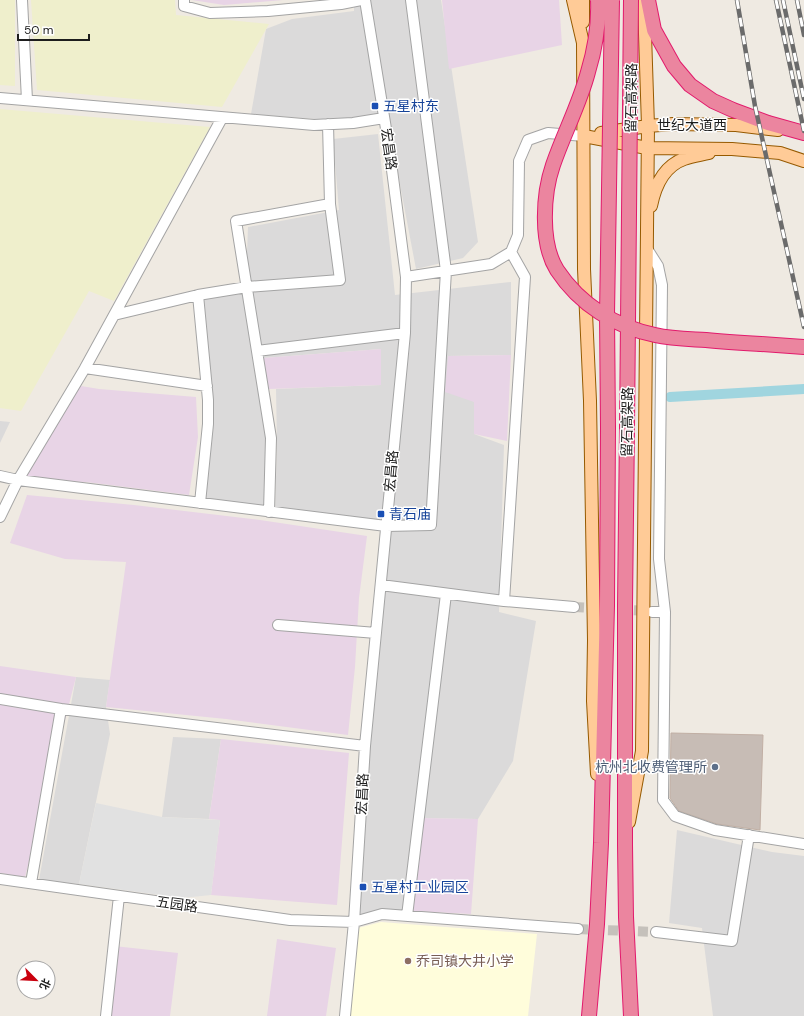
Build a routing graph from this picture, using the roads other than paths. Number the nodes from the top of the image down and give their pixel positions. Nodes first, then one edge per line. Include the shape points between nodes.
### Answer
1 (22, 0) edge
2 (184, 0) edge
3 (361, 0) edge
4 (365, 0) edge
5 (411, 0) edge
6 (573, 0) edge
7 (583, 0) edge
8 (598, 0) edge
9 (612, 0) edge
10 (631, 0) edge
11 (644, 0) edge
12 (648, 0) edge
13 (583, 43) junction
14 (0, 98) edge
15 (27, 100) junction
16 (222, 118) junction
17 (384, 118) junction
18 (328, 124) junction
19 (648, 126) junction
20 (804, 134) edge
21 (584, 136) junction
22 (647, 148) junction
23 (732, 148) junction
24 (804, 161) edge
25 (330, 204) junction
26 (646, 232) junction
27 (646, 247) junction
28 (510, 252) junction
29 (446, 271) junction
30 (406, 277) junction
31 (247, 287) junction
32 (198, 295) junction
33 (114, 315) junction
34 (404, 333) junction
35 (804, 347) edge
36 (257, 351) junction
37 (85, 368) junction
38 (207, 386) junction
39 (0, 476) edge
40 (18, 480) junction
41 (200, 503) junction
42 (269, 512) junction
43 (0, 517) edge
44 (386, 526) junction
45 (381, 585) junction
46 (446, 594) junction
47 (504, 601) junction
48 (574, 606) tunnel mouth
49 (652, 612) tunnel mouth
50 (665, 612) junction
51 (278, 625) dead end
52 (376, 634) junction
53 (0, 700) edge
54 (61, 709) junction
55 (365, 746) junction
56 (749, 835) junction
57 (601, 843) junction
58 (804, 844) edge
59 (625, 845) junction
60 (0, 879) edge
61 (31, 883) junction
62 (120, 896) junction
63 (407, 916) junction
64 (354, 922) junction
65 (578, 929) tunnel mouth
66 (656, 932) tunnel mouth
67 (106, 1016) edge
68 (345, 1016) edge
69 (589, 1016) edge
70 (631, 1016) edge

1 - 15 street
2 - 3 street via 184,6 210,13 268,11
4 - 17 street, 宏昌路
5 - 29 street
6 - 13 main road
7 - 13 main road
8 - 35 highway, bridge via 595,41 588,72 552,166 546,192 546,237 557,270 579,297 599,313 638,330 684,339
9 - 57 highway, 留石高架路, bridge
10 - 59 highway, 留石高架路, bridge
11 - 19 main road
12 - 20 highway via 654,30 674,66 690,85 713,101 733,110
13 - 21 main road
14 - 15 street
15 - 16 street
16 - 18 street
16 - 33 street
17 - 18 street
17 - 30 street, 宏昌路
18 - 25 street
19 - 20 main road, 世纪大道西 via 736,125
19 - 21 main road, 世纪大道西
19 - 22 main road
21 - 22 main road, 世纪大道西
21 - 28 street via 548,133 528,140 519,161 518,235
21 - 57 main road via 584,268 592,479 593,701
22 - 23 main road, 世纪大道西
22 - 26 main road
23 - 24 main road via 780,153
23 - 26 main road via 684,158 673,165 661,177 653,194
25 - 31 street via 236,221
25 - 31 street via 340,280
26 - 27 main road
27 - 50 street via 658,266 662,284 659,559
27 - 59 main road via 642,751
28 - 29 street via 491,264
28 - 47 street via 525,277
29 - 30 street
29 - 44 street via 431,525
30 - 34 street, 宏昌路
31 - 32 street
31 - 36 street
32 - 33 street
32 - 38 street
33 - 37 street
34 - 36 street
34 - 44 street, 宏昌路
36 - 42 street via 271,438
37 - 38 street
37 - 40 street
38 - 41 street via 208,424
39 - 40 street
40 - 41 street
40 - 43 street
41 - 42 street
42 - 44 street
44 - 45 street, 宏昌路
45 - 46 street
45 - 52 street, 宏昌路
46 - 47 street
46 - 63 street
47 - 48 street
49 - 50 street
50 - 56 street via 663,800 675,816 714,830
51 - 52 street
52 - 55 street, 宏昌路
53 - 54 street
54 - 55 street
54 - 61 street
55 - 64 street, 宏昌路
56 - 58 street
56 - 66 street via 732,941
57 - 69 highway, 留石高架路
59 - 70 highway, 留石高架路
60 - 61 street, 五园路
61 - 62 street, 五园路
62 - 64 street, 五园路 via 290,920
62 - 67 street
63 - 64 street, 五园路 via 382,914
63 - 65 street, 五园路
64 - 68 street, 宏昌路

